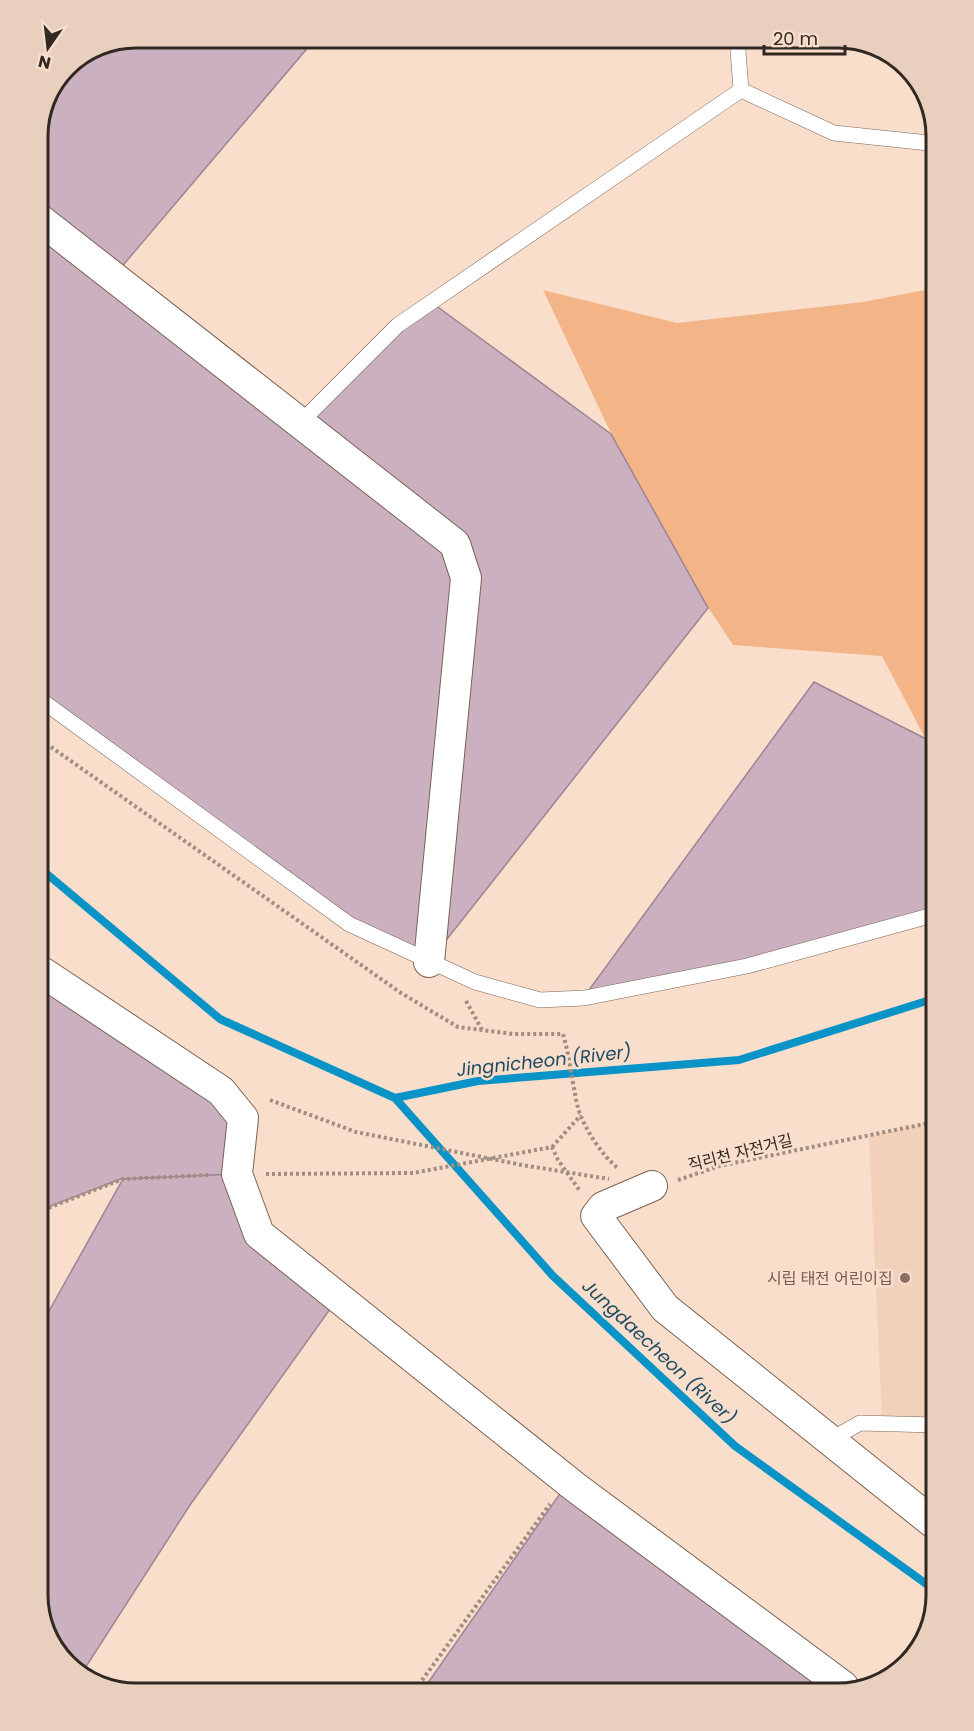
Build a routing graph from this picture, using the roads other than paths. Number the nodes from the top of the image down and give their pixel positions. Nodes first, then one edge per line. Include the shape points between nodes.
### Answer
1 (739, 48) edge
2 (741, 90) junction
3 (926, 143) edge
4 (48, 226) edge
5 (300, 423) junction
6 (48, 706) edge
7 (926, 917) edge
8 (429, 962) junction
9 (48, 976) edge
10 (652, 1186) road end
11 (926, 1425) edge
12 (830, 1440) junction
13 (926, 1517) edge
14 (839, 1683) edge

1 - 2 lane
2 - 3 lane via 834,133
2 - 5 lane via 398,325
4 - 5 street
5 - 8 street via 455,544 466,578
6 - 8 lane via 349,924
7 - 8 lane via 747,966 584,998 540,1000 475,982
9 - 14 street via 221,1091 243,1118 237,1174 259,1234 567,1480
10 - 12 street via 603,1208 596,1216 665,1308
11 - 12 lane via 860,1423
12 - 13 street

